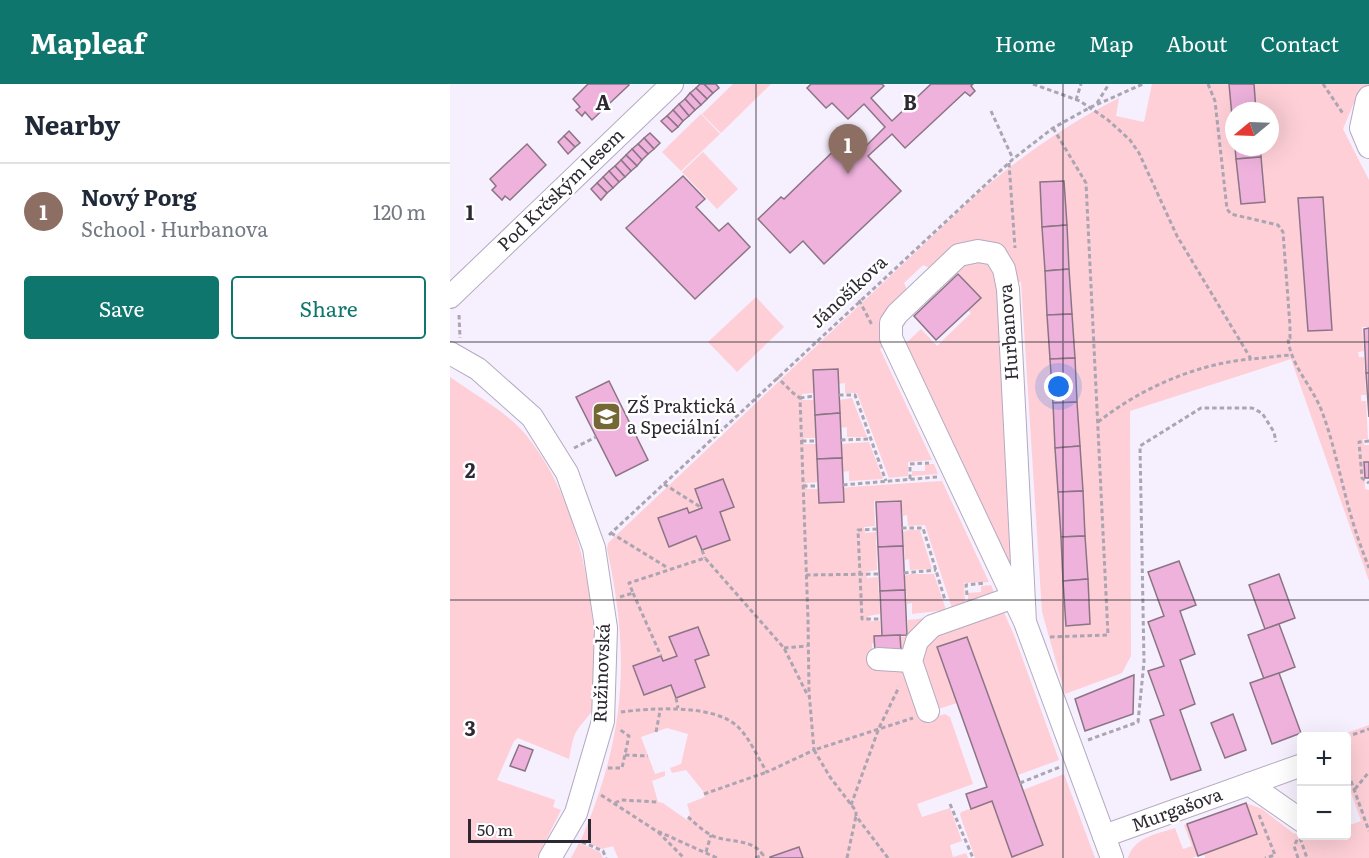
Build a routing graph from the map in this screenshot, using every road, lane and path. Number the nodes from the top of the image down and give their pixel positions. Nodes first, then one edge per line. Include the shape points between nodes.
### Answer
1 (672, 84) edge
2 (1035, 84) edge
3 (1081, 84) edge
4 (1109, 84) edge
5 (1143, 84) edge
6 (1208, 84) edge
7 (1369, 98) edge
8 (1076, 100) junction
9 (1096, 105) junction
10 (1089, 108) junction
11 (991, 111) dead end
12 (1053, 128) junction
13 (1369, 147) edge
14 (1013, 159) junction
15 (1009, 163) junction
16 (1015, 255) dead end
17 (455, 305) edge
18 (456, 350) edge
19 (1290, 355) junction
20 (1251, 359) junction
21 (777, 377) junction
22 (839, 395) dead end
23 (814, 396) dead end
24 (801, 398) junction
25 (1098, 422) junction
26 (596, 437) dead end
27 (871, 439) junction
28 (841, 440) dead end
29 (802, 441) junction
30 (816, 441) dead end
31 (1369, 441) edge
32 (1276, 442) dead end
33 (575, 447) dead end
34 (939, 463) dead end
35 (946, 476) dead end
36 (910, 479) junction
37 (886, 481) junction
38 (1369, 483) edge
39 (664, 484) junction
40 (843, 485) dead end
41 (803, 486) junction
42 (818, 486) dead end
43 (702, 508) dead end
44 (902, 528) dead end
45 (877, 529) dead end
46 (602, 531) dead end
47 (611, 533) junction
48 (702, 550) dead end
49 (705, 558) junction
50 (1369, 568) edge
51 (669, 569) junction
52 (936, 570) junction
53 (904, 573) dead end
54 (806, 574) junction
55 (860, 574) junction
56 (879, 574) dead end
57 (633, 593) junction
58 (620, 597) dead end
59 (1014, 597) junction
60 (881, 619) dead end
61 (951, 619) junction
62 (1029, 632) junction
63 (807, 646) junction
64 (783, 648) junction
65 (662, 656) dead end
66 (882, 657) dead end
67 (911, 661) junction
68 (676, 698) dead end
69 (809, 698) junction
70 (678, 708) junction
71 (660, 711) junction
72 (928, 711) joint
73 (616, 713) dead end
74 (614, 725) dead end
75 (879, 728) junction
76 (1369, 729) edge
77 (656, 732) dead end
78 (1351, 736) edge
79 (1084, 741) dead end
80 (814, 750) junction
81 (625, 755) junction
82 (648, 756) dead end
83 (1066, 765) dead end
84 (1297, 767) edge
85 (603, 768) dead end
86 (767, 772) junction
87 (1369, 772) edge
88 (1351, 780) edge
89 (1020, 783) dead end
90 (1249, 784) junction
91 (1354, 789) junction
92 (596, 792) dead end
93 (704, 794) dead end
94 (658, 802) dead end
95 (615, 803) junction
96 (950, 804) dead end
97 (851, 805) junction
98 (1256, 807) dead end
99 (856, 816) junction
100 (688, 817) dead end
101 (1297, 818) edge
102 (655, 830) junction
103 (1369, 831) edge
104 (711, 835) junction
105 (1104, 836) junction
106 (577, 840) dead end
107 (708, 854) edge
108 (550, 858) edge
109 (606, 858) edge
110 (684, 858) edge
111 (717, 858) edge
112 (755, 858) edge
113 (847, 858) edge
114 (888, 858) edge
115 (973, 858) edge
116 (1112, 858) edge
117 (1265, 858) edge
118 (1298, 858) edge
119 (1307, 858) edge

1 - 17 street, Pod Krčským lesem
2 - 8 path
3 - 8 path
4 - 9 path
5 - 9 path, Jánošíkova
6 - 19 path via 1215,101 1227,209 1231,214 1278,225 1283,232
7 - 13 street via 1361,128
8 - 10 path
9 - 10 path, Jánošíkova
10 - 12 path, Jánošíkova
10 - 20 path via 1108,120 1139,153 1177,236
11 - 14 path
12 - 14 path, Jánošíkova
12 - 25 path via 1086,183
14 - 15 path, Jánošíkova
15 - 16 path
15 - 21 path, Jánošíkova
17 - 18 path
18 - 108 street, Ružinovská via 532,417 567,473 594,548 606,628 603,721 576,813
19 - 20 path
19 - 50 path via 1320,408
20 - 25 path via 1226,362 1152,388
21 - 24 path
21 - 39 path, Jánošíkova
22 - 27 path via 855,395
23 - 24 path
24 - 29 path
25 - 62 path via 1108,635 1043,637
26 - 33 path
27 - 28 path
27 - 37 path
29 - 30 path
29 - 41 path
31 - 38 path via 1359,442 1362,478
32 - 79 path via 1262,413 1252,408 1201,408 1140,446 1144,662 1138,722
34 - 36 path via 910,464
35 - 36 path
36 - 37 path
37 - 40 path
39 - 43 path
39 - 47 path, Jánošíkova
41 - 42 path
41 - 54 path
44 - 52 path via 923,528
45 - 55 path via 858,530
46 - 47 path, Jánošíkova via 607,537
47 - 51 path
48 - 49 path
49 - 51 path
49 - 64 path
51 - 57 path via 629,583
52 - 53 path
52 - 61 path
54 - 55 path
54 - 63 path
55 - 56 path
55 - 60 path via 862,619
57 - 58 path
57 - 65 path
59 - 61 street
59 - 62 street, Hurbanova
59 - 62 street, Hurbanova via 891,338 891,323 897,314 959,255 978,251 995,254 1004,269 1008,289
61 - 67 street via 932,626 917,641
62 - 105 street, Hurbanova
63 - 64 path
63 - 69 path
64 - 69 path
66 - 67 street
67 - 72 street
67 - 75 path
68 - 70 path
69 - 80 path
70 - 71 path
70 - 86 path via 727,719 736,725
71 - 73 path via 649,708
71 - 77 path
72 - 75 path
74 - 81 path via 629,736
75 - 80 path
75 - 97 path
76 - 78 path
80 - 86 path
80 - 97 path
81 - 82 path
81 - 85 path via 622,768
83 - 89 path
84 - 90 street, Murgašova
86 - 93 path
87 - 91 path
88 - 91 path
90 - 101 street
90 - 105 street, Murgašova
91 - 103 path
92 - 95 path
94 - 95 path
95 - 102 path
96 - 115 path
97 - 99 path
98 - 117 path via 1275,855
99 - 113 path
99 - 114 path
100 - 104 path
102 - 107 path
102 - 110 path
104 - 107 path
104 - 112 path via 749,843 763,855
105 - 116 street, Hurbanova
106 - 109 path via 603,851
107 - 111 path
118 - 119 path via 1294,846 1299,836

